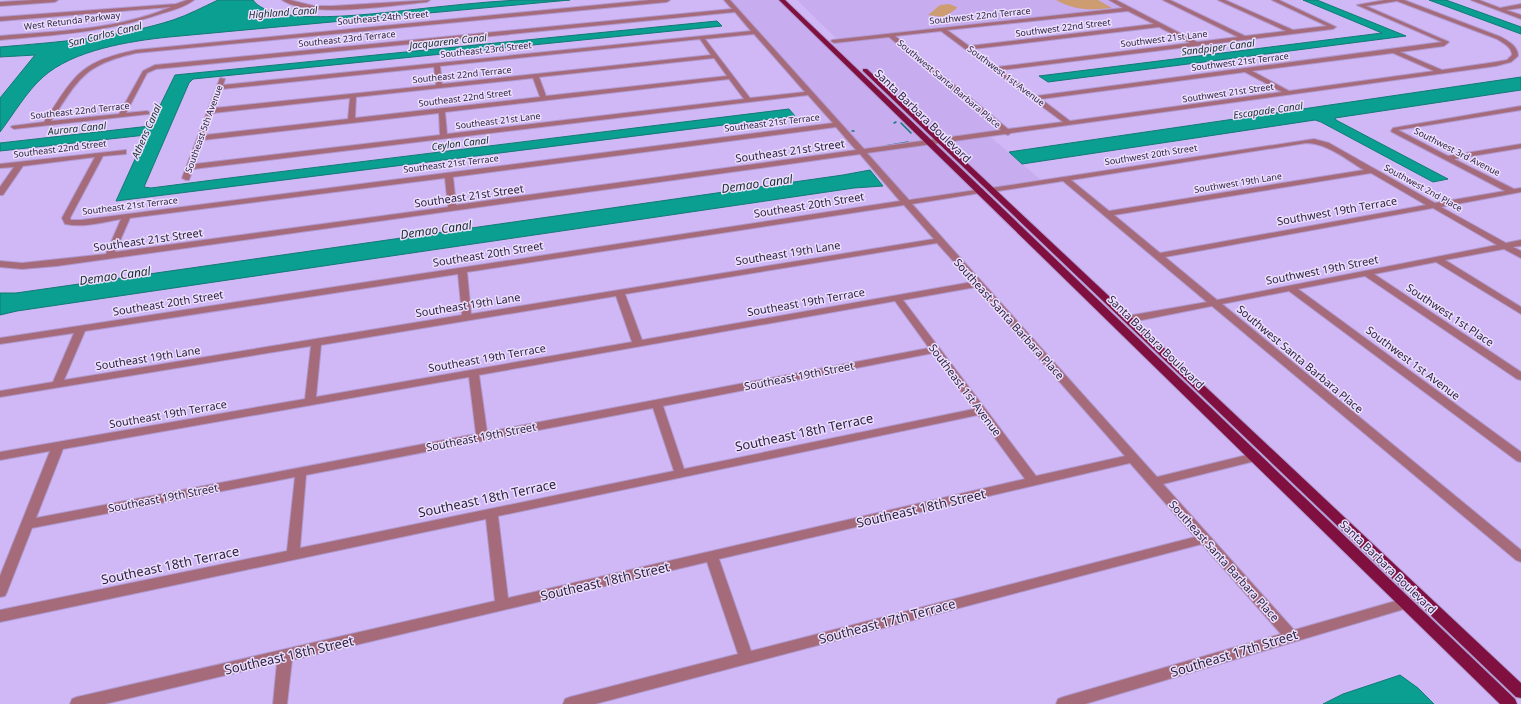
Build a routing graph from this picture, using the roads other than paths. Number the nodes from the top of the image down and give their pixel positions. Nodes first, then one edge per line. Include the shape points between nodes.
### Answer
1 (55, 0) edge
2 (184, 0) edge
3 (191, 0) edge
4 (285, 0) edge
5 (293, 0) edge
6 (405, 0) edge
7 (427, 0) edge
8 (667, 0) edge
9 (727, 0) edge
10 (782, 0) edge
11 (791, 0) edge
12 (1112, 0) edge
13 (1166, 0) edge
14 (1221, 0) edge
15 (1275, 0) edge
16 (1398, 0) edge
17 (1474, 0) edge
18 (0, 4) edge
19 (173, 5) junction
20 (180, 5) junction
21 (1521, 6) edge
22 (1128, 8) junction
23 (1499, 9) junction
24 (737, 10) junction
25 (1521, 17) edge
26 (0, 19) edge
27 (432, 22) junction
28 (1160, 25) junction
29 (942, 29) junction
30 (756, 32) junction
31 (1292, 32) junction
32 (434, 35) junction
33 (890, 35) junction
34 (0, 37) edge
35 (701, 37) junction
36 (1244, 38) junction
37 (834, 41) junction
38 (202, 44) junction
39 (1196, 44) junction
40 (968, 48) junction
41 (1393, 51) junction
42 (716, 56) junction
43 (194, 63) junction
44 (437, 64) junction
45 (996, 69) junction
46 (1245, 70) junction
47 (1442, 72) junction
48 (536, 76) junction
49 (731, 77) junction
50 (222, 79) dead end
51 (439, 86) junction
52 (219, 87) junction
53 (809, 93) junction
54 (1289, 93) junction
55 (353, 96) junction
56 (1035, 98) junction
57 (544, 99) junction
58 (748, 100) junction
59 (1521, 108) edge
60 (442, 110) junction
61 (210, 111) junction
62 (147, 113) dead end
63 (121, 116) junction
64 (351, 121) junction
65 (46, 124) junction
66 (1070, 124) junction
67 (837, 125) junction
68 (14, 127) dead end
69 (1008, 132) junction
70 (444, 137) junction
71 (200, 138) junction
72 (1314, 141) joint
73 (935, 143) junction
74 (1521, 146) edge
75 (123, 152) dead end
76 (862, 153) junction
77 (100, 155) junction
78 (1446, 158) junction
79 (20, 164) junction
80 (0, 166) edge
81 (190, 167) junction
82 (1371, 171) junction
83 (449, 175) junction
84 (186, 178) dead end
85 (1064, 178) junction
86 (1521, 190) edge
87 (986, 191) junction
88 (1512, 191) junction
89 (0, 193) edge
90 (906, 202) junction
91 (1433, 205) junction
92 (452, 209) junction
93 (1107, 214) junction
94 (127, 216) junction
95 (940, 240) junction
96 (1521, 243) edge
97 (1505, 246) junction
98 (1521, 255) edge
99 (108, 256) junction
100 (1157, 256) junction
101 (1437, 259) junction
102 (0, 264) edge
103 (1057, 265) junction
104 (462, 270) junction
105 (1366, 273) junction
106 (978, 284) junction
107 (1291, 288) junction
108 (620, 293) junction
109 (897, 298) junction
110 (1214, 303) junction
111 (1521, 310) edge
112 (467, 318) junction
113 (1127, 319) junction
114 (81, 328) junction
115 (0, 341) edge
116 (316, 343) junction
117 (638, 344) junction
118 (935, 350) junction
119 (474, 373) junction
120 (1521, 377) edge
121 (57, 385) junction
122 (0, 394) edge
123 (310, 401) junction
124 (657, 403) junction
125 (980, 411) junction
126 (482, 437) junction
127 (58, 446) junction
128 (0, 456) edge
129 (1255, 457) junction
130 (1133, 458) junction
131 (1521, 458) edge
132 (301, 472) junction
133 (680, 473) junction
134 (1033, 481) junction
135 (1154, 482) junction
136 (492, 513) junction
137 (27, 524) junction
138 (1204, 539) junction
139 (1371, 550) junction
140 (293, 555) junction
141 (712, 557) junction
142 (1521, 558) edge
143 (0, 592) edge
144 (1406, 603) junction
145 (502, 605) junction
146 (0, 616) edge
147 (1291, 636) junction
148 (285, 655) junction
149 (746, 658) junction
150 (1521, 692) edge
151 (77, 704) edge
152 (280, 704) edge
153 (570, 704) edge
154 (1063, 704) edge
155 (1510, 704) edge

1 - 18 street
2 - 19 street, West Retunda Parkway
3 - 20 street, West Retunda Parkway
4 - 7 street via 301,6 328,8
5 - 6 street via 331,6
8 - 27 street, Southeast 24th Street
9 - 24 street, Southeast Santa Barbara Place
10 - 73 main road, Santa Barbara Boulevard
11 - 37 main road, Santa Barbara Boulevard
12 - 22 street
13 - 36 street
14 - 31 street
15 - 31 street, Southwest 21st Lane via 1334,26
16 - 41 street, Southwest 21st Terrace via 1360,5 1446,42
16 - 47 street, Southwest 21st Street via 1499,38 1510,45 1515,54 1501,64
17 - 23 street
19 - 20 street
19 - 26 street
19 - 34 street, West Retunda Parkway via 142,17 107,25
20 - 34 street, West Retunda Parkway via 150,17 116,26
21 - 23 street
22 - 28 street
22 - 29 street, Southwest 22nd Terrace
23 - 25 street
24 - 30 street, Southeast Santa Barbara Place
24 - 32 street, Southeast 23rd Terrace
27 - 32 street
27 - 38 street, Southeast 24th Street
28 - 39 street
28 - 40 street, Southwest 22nd Street
29 - 33 street, Southwest 22nd Terrace
29 - 40 street, Southwest 1st Avenue
30 - 35 street, Southeast 23rd Street
30 - 53 street, Southeast Santa Barbara Place
31 - 36 street, Southwest 21st Lane
32 - 43 street, Southeast 23rd Terrace
33 - 37 street, Southwest 22nd Terrace
33 - 69 street, Southwest Santa Barbara Place
35 - 42 street
35 - 44 street, Southeast 23rd Street
36 - 39 street, Southwest 21st Lane
37 - 73 main road, Santa Barbara Boulevard
38 - 43 street
38 - 65 street, Southeast 24th Street via 146,50 102,62 88,69 80,75
39 - 45 street, Southwest 21st Lane
40 - 45 street, Southwest 1st Avenue
41 - 46 street, Southwest 21st Terrace
41 - 47 street
42 - 48 street, Southeast 22nd Terrace
42 - 49 street
43 - 63 street, Southeast 23rd Terrace via 150,68 145,72
44 - 51 street
44 - 52 street, Southeast 23rd Street
45 - 56 street, Southwest 1st Avenue
46 - 54 street
46 - 56 street, Southwest 21st Terrace
47 - 54 street, Southwest 21st Street
48 - 51 street, Southeast 22nd Terrace
48 - 57 street
49 - 57 street, Southeast 22nd Street
49 - 58 street
50 - 52 street, Southeast 5th Avenue
51 - 55 street, Southeast 22nd Terrace
52 - 61 street, Southeast 5th Avenue
53 - 58 street, Southeast 21st Lane
53 - 67 street, Southeast Santa Barbara Place
54 - 66 street, Southwest 21st Street
55 - 61 street, Southeast 22nd Terrace
55 - 64 street
56 - 66 street, Southwest 1st Avenue
57 - 60 street, Southeast 22nd Street
58 - 70 street, Southeast 21st Lane
59 - 78 street, Southwest 3rd Avenue via 1395,129 1394,131
60 - 64 street, Southeast 22nd Street
60 - 70 street
61 - 71 street, Southeast 5th Avenue
62 - 63 street, Southeast 22nd Terrace
63 - 65 street, Southeast 22nd Terrace
64 - 71 street, Southeast 22nd Street
65 - 68 street, Southeast 22nd Terrace
66 - 69 street, Southwest 21st Street
67 - 76 street, Southeast Santa Barbara Place
67 - 83 street, Southeast 21st Terrace
69 - 73 street, Southwest 21st Street
70 - 81 street, Southeast 21st Lane
71 - 81 street, Southeast 5th Avenue
72 - 82 street, Southwest 2nd Place via 1326,145
72 - 85 street, Southwest 20th Street
73 - 76 street, Southeast 21st Street
73 - 87 main road, Santa Barbara Boulevard
74 - 78 street
75 - 77 street, Southeast 22nd Street
76 - 90 street, Southeast Santa Barbara Place
76 - 92 street, Southeast 21st Street
77 - 79 street, Southeast 22nd Street
77 - 94 street, Southeast 21st Terrace via 66,218 68,222 76,223
78 - 88 street, Southwest 3rd Avenue
79 - 80 street, Southeast 22nd Street
79 - 89 street
81 - 84 street, Southeast 5th Avenue
82 - 91 street, Southwest 2nd Place
82 - 93 street, Southwest 19th Lane
83 - 92 street
83 - 94 street, Southeast 21st Terrace
85 - 87 street, Southwest 20th Street
85 - 93 street, Southwest Santa Barbara Place
86 - 88 street, Southwest 19th Terrace
87 - 90 street, Southeast 20th Street
87 - 103 main road, Santa Barbara Boulevard
87 - 113 main road, Santa Barbara Boulevard
88 - 91 street, Southwest 19th Terrace
90 - 95 street, Southeast Santa Barbara Place
90 - 104 street, Southeast 20th Street
91 - 97 street, Southwest 2nd Place
91 - 100 street, Southwest 19th Terrace
92 - 99 street, Southeast 21st Street
93 - 100 street, Southwest Santa Barbara Place
94 - 99 street
95 - 106 street, Southeast Santa Barbara Place
95 - 108 street, Southeast 19th Lane
96 - 97 street, Southwest 19th Street
97 - 98 street, Southwest 2nd Place
97 - 101 street, Southwest 19th Street
99 - 102 street, Southeast 21st Street via 37,266
100 - 110 street, Southwest Santa Barbara Place
101 - 105 street, Southwest 19th Street
101 - 111 street
103 - 113 main road via 1073,275 1113,313
103 - 129 main road, Santa Barbara Boulevard
104 - 112 street
104 - 114 street, Southeast 20th Street
105 - 107 street, Southwest 19th Street
105 - 120 street, Southwest 1st Place
106 - 109 street, Southeast 19th Terrace
106 - 130 street, Southeast Santa Barbara Place
107 - 110 street, Southwest 19th Street
107 - 131 street, Southwest 1st Avenue
108 - 112 street, Southeast 19th Lane
108 - 117 street
109 - 117 street, Southeast 19th Terrace
109 - 118 street, Southeast 1st Avenue
110 - 113 street, Southwest 19th Street
110 - 142 street, Southwest Santa Barbara Place
112 - 116 street, Southeast 19th Lane
113 - 139 main road, Santa Barbara Boulevard
114 - 115 street, Southeast 20th Street
114 - 121 street
116 - 121 street, Southeast 19th Lane
116 - 123 street
117 - 119 street, Southeast 19th Terrace
118 - 124 street, Southeast 19th Street
118 - 125 street, Southeast 1st Avenue
119 - 123 street, Southeast 19th Terrace
119 - 126 street
121 - 122 street, Southeast 19th Lane
123 - 127 street, Southeast 19th Terrace
124 - 126 street, Southeast 19th Street
124 - 133 street
125 - 133 street, Southeast 18th Terrace
125 - 134 street, Southeast 1st Avenue
126 - 132 street, Southeast 19th Street
127 - 128 street, Southeast 19th Terrace
127 - 137 street
129 - 135 street
129 - 139 main road via 1268,461 1340,528
129 - 144 main road, Santa Barbara Boulevard
130 - 134 street, Southeast 18th Street
130 - 135 street, Southeast Santa Barbara Place
132 - 137 street, Southeast 19th Street
132 - 140 street
133 - 136 street, Southeast 18th Terrace
134 - 141 street, Southeast 18th Street
135 - 138 street, Southeast Santa Barbara Place
136 - 140 street, Southeast 18th Terrace
136 - 145 street
137 - 143 street
138 - 147 street, Southeast Santa Barbara Place
138 - 149 street, Southeast 17th Terrace
139 - 150 main road, Santa Barbara Boulevard
140 - 146 street, Southeast 18th Terrace
141 - 145 street, Southeast 18th Street
141 - 149 street
144 - 147 street, Southeast 17th Street
144 - 155 main road, Santa Barbara Boulevard
145 - 148 street, Southeast 18th Street
147 - 154 street, Southeast 17th Street
148 - 151 street, Southeast 18th Street
148 - 152 street
149 - 153 street, Southeast 17th Terrace

